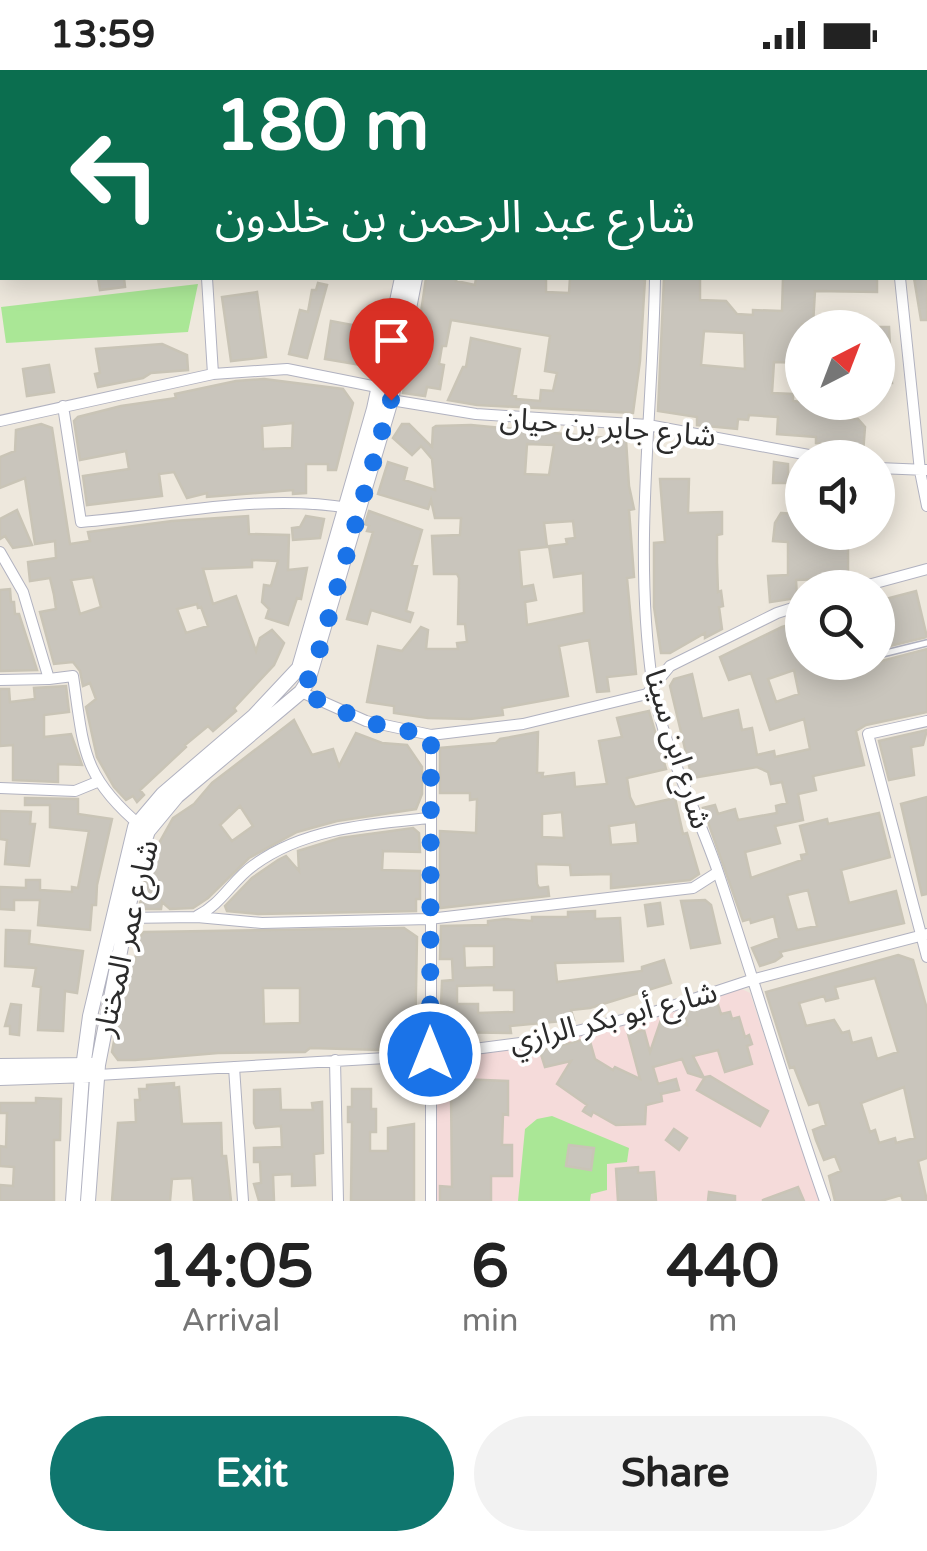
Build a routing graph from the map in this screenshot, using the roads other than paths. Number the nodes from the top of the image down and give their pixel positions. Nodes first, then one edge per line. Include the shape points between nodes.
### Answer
1 (207, 280) edge
2 (402, 280) edge
3 (415, 280) edge
4 (655, 280) edge
5 (900, 280) edge
6 (213, 374) junction
7 (388, 393) junction
8 (63, 406) junction
9 (0, 422) edge
10 (648, 425) junction
11 (785, 451) edge
12 (895, 469) edge
13 (924, 471) edge
14 (927, 506) edge
15 (353, 508) junction
16 (0, 552) edge
17 (927, 569) edge
18 (895, 578) edge
19 (785, 611) edge
20 (927, 644) edge
21 (895, 651) edge
22 (49, 679) junction
23 (0, 680) edge
24 (653, 687) junction
25 (301, 692) junction
26 (927, 721) edge
27 (431, 736) junction
28 (97, 782) junction
29 (0, 788) edge
30 (430, 818) junction
31 (142, 827) junction
32 (718, 872) junction
33 (196, 917) junction
34 (125, 918) junction
35 (429, 919) junction
36 (924, 934) edge
37 (927, 957) edge
38 (751, 980) junction
39 (430, 1054) junction
40 (334, 1060) junction
41 (0, 1066) edge
42 (234, 1067) junction
43 (95, 1070) junction
44 (0, 1078) edge
45 (73, 1201) edge
46 (88, 1201) edge
47 (243, 1201) edge
48 (338, 1201) edge
49 (431, 1201) edge
50 (825, 1201) edge

1 - 6 street
2 - 7 main road, شارع عمر المختار
3 - 7 main road, شارع عمر المختار
4 - 10 street, شارع ابن سينا
5 - 13 street
6 - 7 street, شارع جابر بن حيان via 287,369
6 - 8 street, شارع جابر بن حيان
7 - 10 street, شارع جابر بن حيان via 476,414
7 - 15 main road, شارع عمر المختار
8 - 9 street, شارع جابر بن حيان
8 - 15 street via 81,522 290,504
10 - 11 street, شارع جابر بن حيان
10 - 24 street, شارع ابن سينا via 646,629
12 - 13 street
13 - 14 street
15 - 25 main road, شارع عمر المختار via 314,669
15 - 31 main road, شارع عمر المختار via 292,679 163,794
16 - 22 street via 23,592
17 - 18 street
19 - 24 street via 670,666
20 - 21 lane
22 - 23 street
22 - 28 street via 73,676 84,749
24 - 27 street via 637,698 522,724
24 - 32 street, شارع ابن سينا
25 - 27 street via 366,722
25 - 31 main road, شارع عمر المختار
26 - 36 street via 868,734
27 - 30 street
28 - 29 street via 75,791
28 - 31 street
30 - 33 street via 307,836 279,847
30 - 35 street
31 - 34 main road, شارع عمر المختار
31 - 43 main road, شارع عمر المختار via 111,921
32 - 35 street via 693,888
32 - 38 street, شارع ابن سينا
33 - 34 street
33 - 35 street via 262,923
34 - 43 main road, شارع عمر المختار
35 - 39 street
36 - 37 street
36 - 38 street, شارع أبو بكر الرازي
38 - 39 street, شارع أبو بكر الرازي via 536,1041
38 - 50 street, شارع ابن سينا
39 - 40 street, شارع أبو بكر الرازي
39 - 49 street
40 - 42 street, شارع أبو بكر الرازي
40 - 48 street
41 - 43 main road
42 - 43 street, شارع أبو بكر الرازي
42 - 47 street
43 - 44 main road
43 - 45 main road, شارع عمر المختار
43 - 46 main road, شارع عمر المختار

